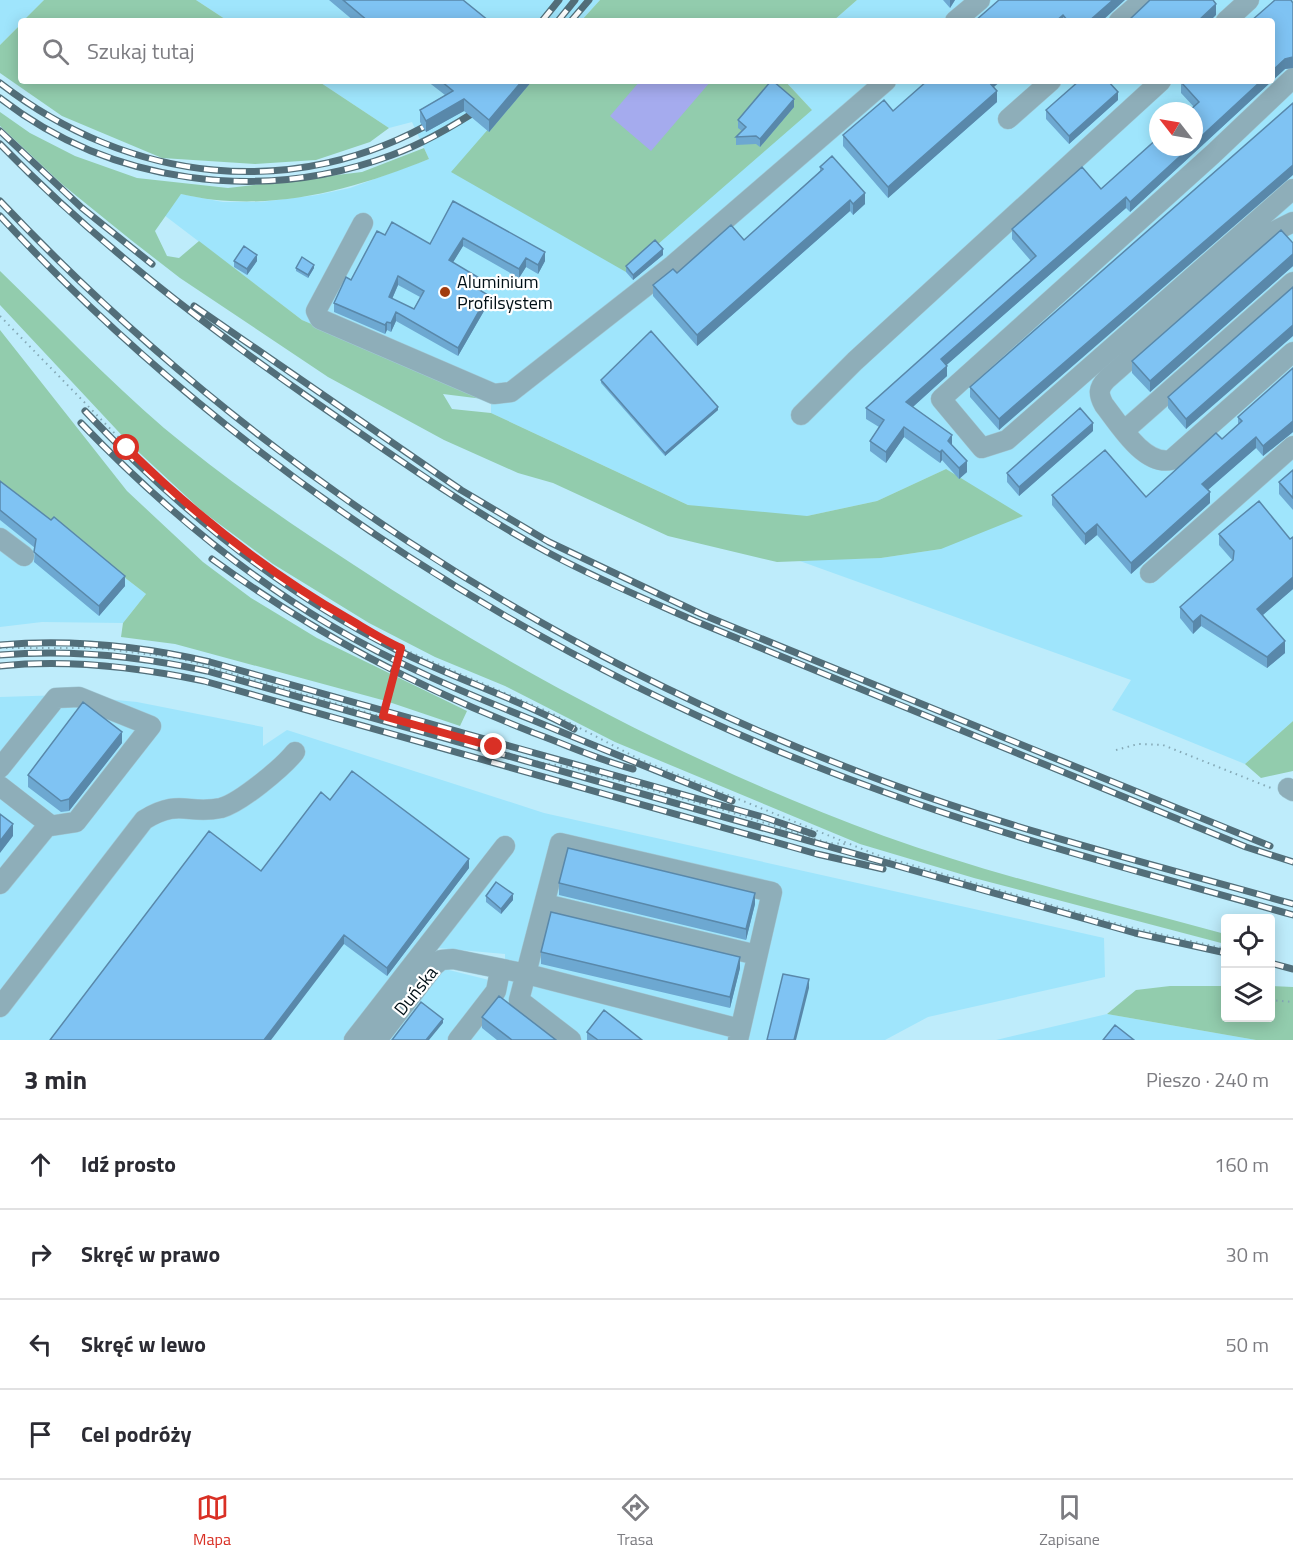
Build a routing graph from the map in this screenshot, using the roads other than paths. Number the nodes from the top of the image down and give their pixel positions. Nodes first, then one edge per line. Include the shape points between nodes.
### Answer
1 (980, 0) edge
2 (1143, 0) edge
3 (1249, 0) edge
4 (959, 18) edge
5 (1122, 18) edge
6 (1229, 18) edge
7 (1293, 78) edge
8 (883, 84) edge
9 (1048, 84) edge
10 (1158, 84) edge
11 (1008, 119) dead end
12 (1293, 189) edge
13 (1293, 222) edge
14 (363, 223) dead end
15 (1293, 282) edge
16 (1293, 352) edge
17 (801, 415) dead end
18 (1125, 430) junction
19 (1293, 446) edge
20 (0, 538) edge
21 (24, 556) dead end
22 (1150, 573) dead end
23 (295, 752) dead end
24 (0, 768) edge
25 (0, 786) edge
26 (49, 824) junction
27 (505, 846) dead end
28 (0, 884) edge
29 (545, 904) junction
30 (757, 955) junction
31 (500, 971) junction
32 (527, 974) junction
33 (0, 1007) edge
34 (739, 1035) edge
35 (468, 1037) edge
36 (354, 1040) edge
37 (377, 1040) edge
38 (571, 1040) edge

1 - 4 street
2 - 5 street
3 - 6 street
7 - 12 street via 941,399 982,448 1007,440
8 - 14 street via 673,265 503,395 320,319 316,311
9 - 11 street
10 - 17 street
13 - 18 street via 1275,231 1100,386 1099,396 1104,405
15 - 18 street
16 - 18 street via 1172,460 1163,462 1146,453
19 - 22 street
20 - 21 street
23 - 33 street via 283,767 222,808 174,806 144,820
24 - 26 street via 56,698 79,698 152,726 76,822
25 - 26 street
26 - 28 street
27 - 36 street
29 - 30 street
29 - 30 street via 560,843 772,892
29 - 32 street
30 - 34 street
31 - 32 street
31 - 35 street via 496,991
31 - 37 street, Duńska via 441,960
32 - 34 street
32 - 38 street via 519,1000

